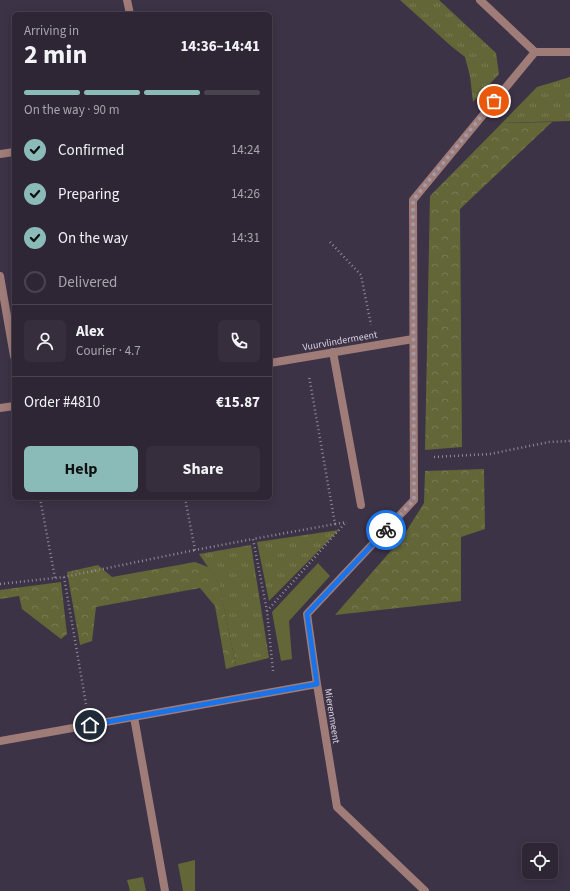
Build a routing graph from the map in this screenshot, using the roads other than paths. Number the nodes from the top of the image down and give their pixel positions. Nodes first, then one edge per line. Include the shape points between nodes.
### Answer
1 (127, 0) edge
2 (480, 0) edge
3 (130, 12) edge
4 (535, 52) junction
5 (570, 52) edge
6 (12, 152) edge
7 (0, 154) edge
8 (0, 276) edge
9 (413, 339) junction
10 (12, 345) edge
11 (333, 352) junction
12 (272, 363) edge
13 (12, 406) edge
14 (0, 408) edge
15 (361, 505) dead end
16 (317, 684) junction
17 (134, 717) junction
18 (0, 741) edge
19 (165, 891) edge
20 (425, 891) edge

1 - 3 street
2 - 4 street
4 - 5 street
4 - 9 street via 413,200
6 - 7 street
8 - 10 street
9 - 11 street, Vuurvlindermeent
9 - 16 street via 414,500 307,614
11 - 12 street, Vuurvlindermeent
11 - 15 street
13 - 14 street
16 - 17 street, Mierenmeent
16 - 20 street, Mierenmeent via 336,807
17 - 18 street, Mierenmeent
17 - 19 street

